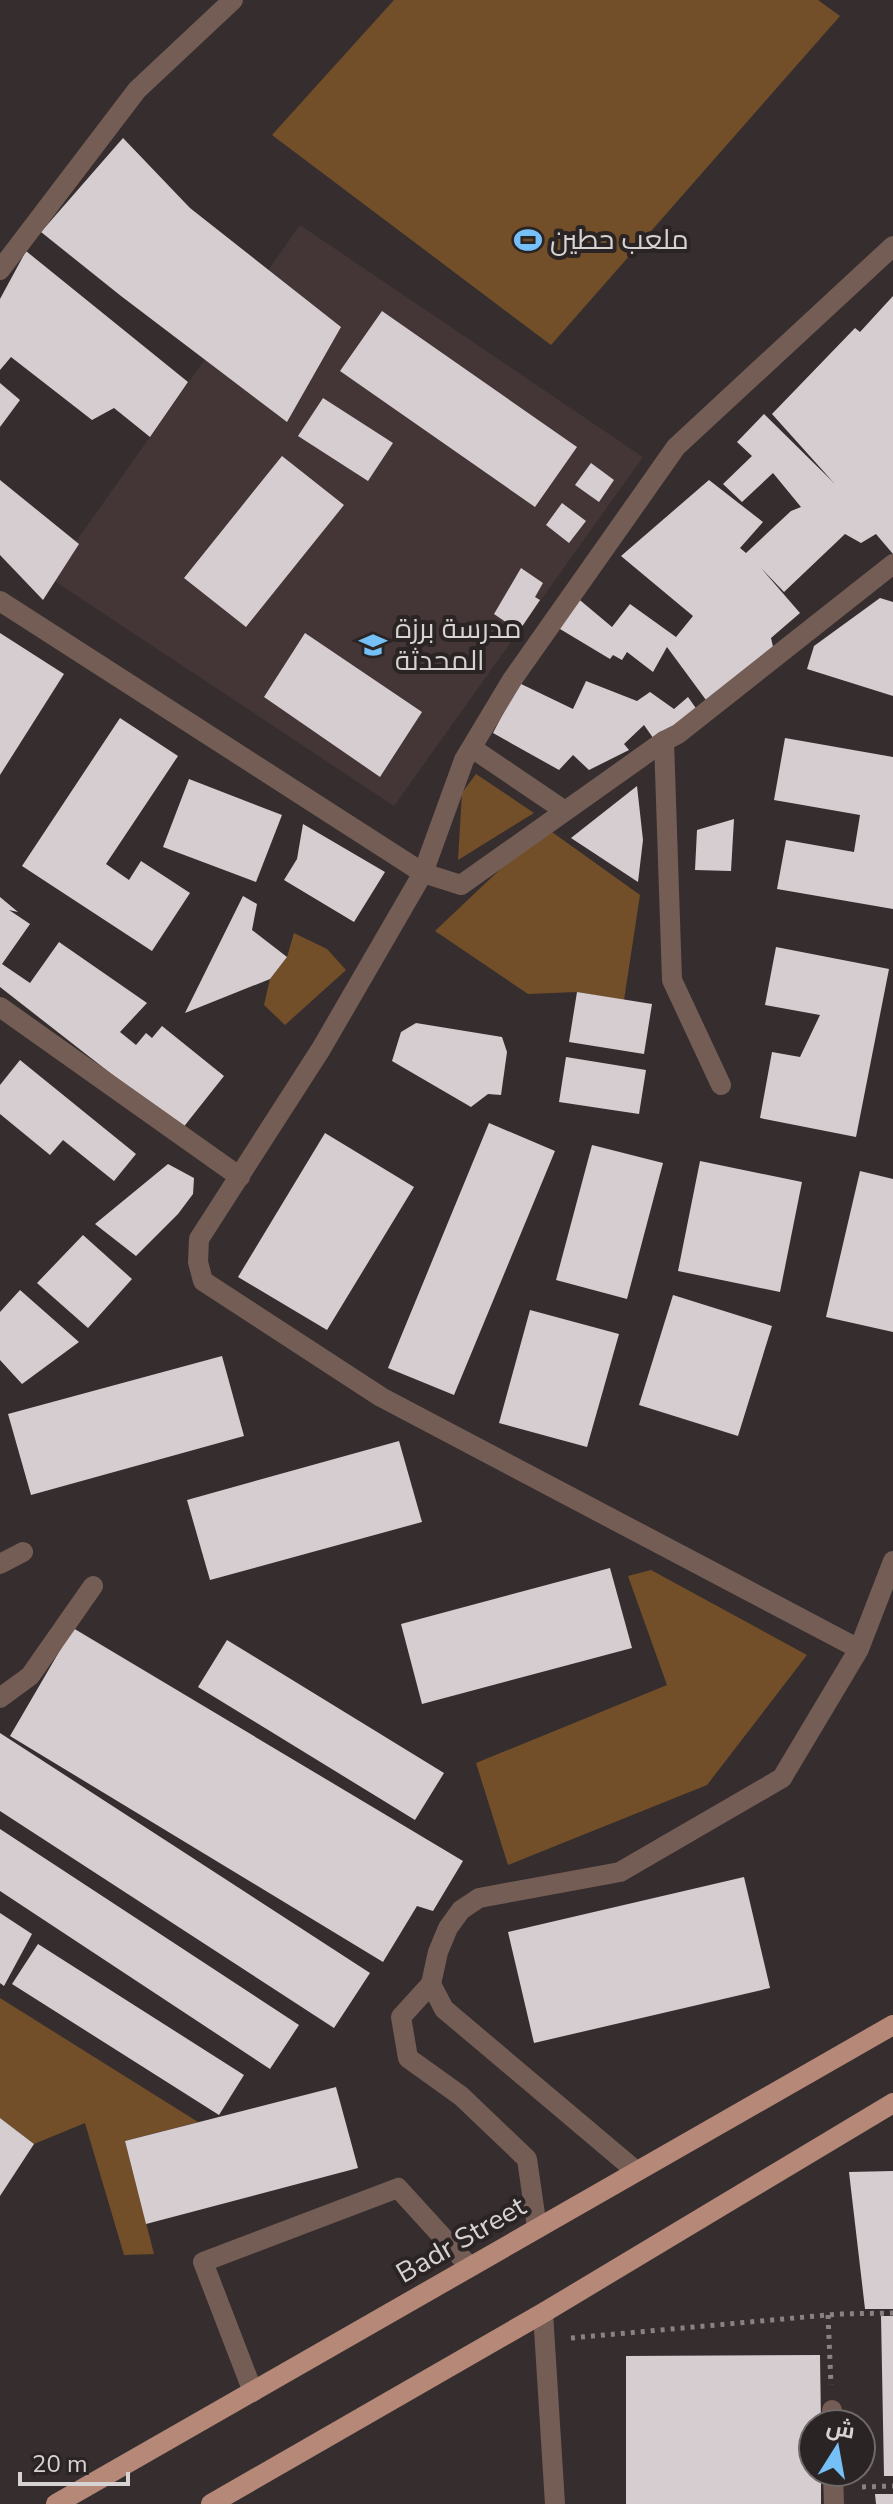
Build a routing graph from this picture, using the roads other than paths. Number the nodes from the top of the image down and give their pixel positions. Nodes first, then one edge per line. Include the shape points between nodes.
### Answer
1 (233, 0) edge
2 (893, 246) edge
3 (1, 264) edge
4 (893, 564) edge
5 (0, 601) edge
6 (664, 741) junction
7 (472, 748) junction
8 (565, 811) junction
9 (423, 873) junction
10 (0, 1007) edge
11 (721, 1085) dead end
12 (240, 1177) junction
13 (23, 1552) dead end
14 (893, 1561) edge
15 (0, 1564) edge
16 (93, 1586) dead end
17 (859, 1649) junction
18 (0, 1698) edge
19 (431, 1984) junction
20 (893, 2025) edge
21 (893, 2103) edge
22 (636, 2171) junction
23 (537, 2228) junction
24 (470, 2267) junction
25 (543, 2313) junction
26 (253, 2392) junction
27 (56, 2504) edge
28 (211, 2504) edge
29 (555, 2504) edge

1 - 3 street via 137,90
2 - 7 street via 676,447 512,680
4 - 6 street
5 - 9 street
6 - 8 street
6 - 11 street via 672,980
7 - 8 street
7 - 9 street
8 - 9 street via 461,885
9 - 12 street
10 - 12 street
12 - 17 street via 199,1239 203,1281 381,1397
13 - 15 street
14 - 17 street
16 - 18 street via 30,1676
17 - 19 street via 782,1778 620,1872 479,1898 448,1928
19 - 22 street via 444,2009
19 - 23 street via 401,2017 408,2058 461,2096 527,2159
20 - 22 main road, Badr Street
21 - 25 main road
22 - 23 main road, Badr Street
23 - 24 main road, Badr Street
24 - 26 main road, Badr Street
24 - 26 street via 398,2188 203,2262
25 - 28 main road
25 - 29 street
26 - 27 main road, Badr Street

